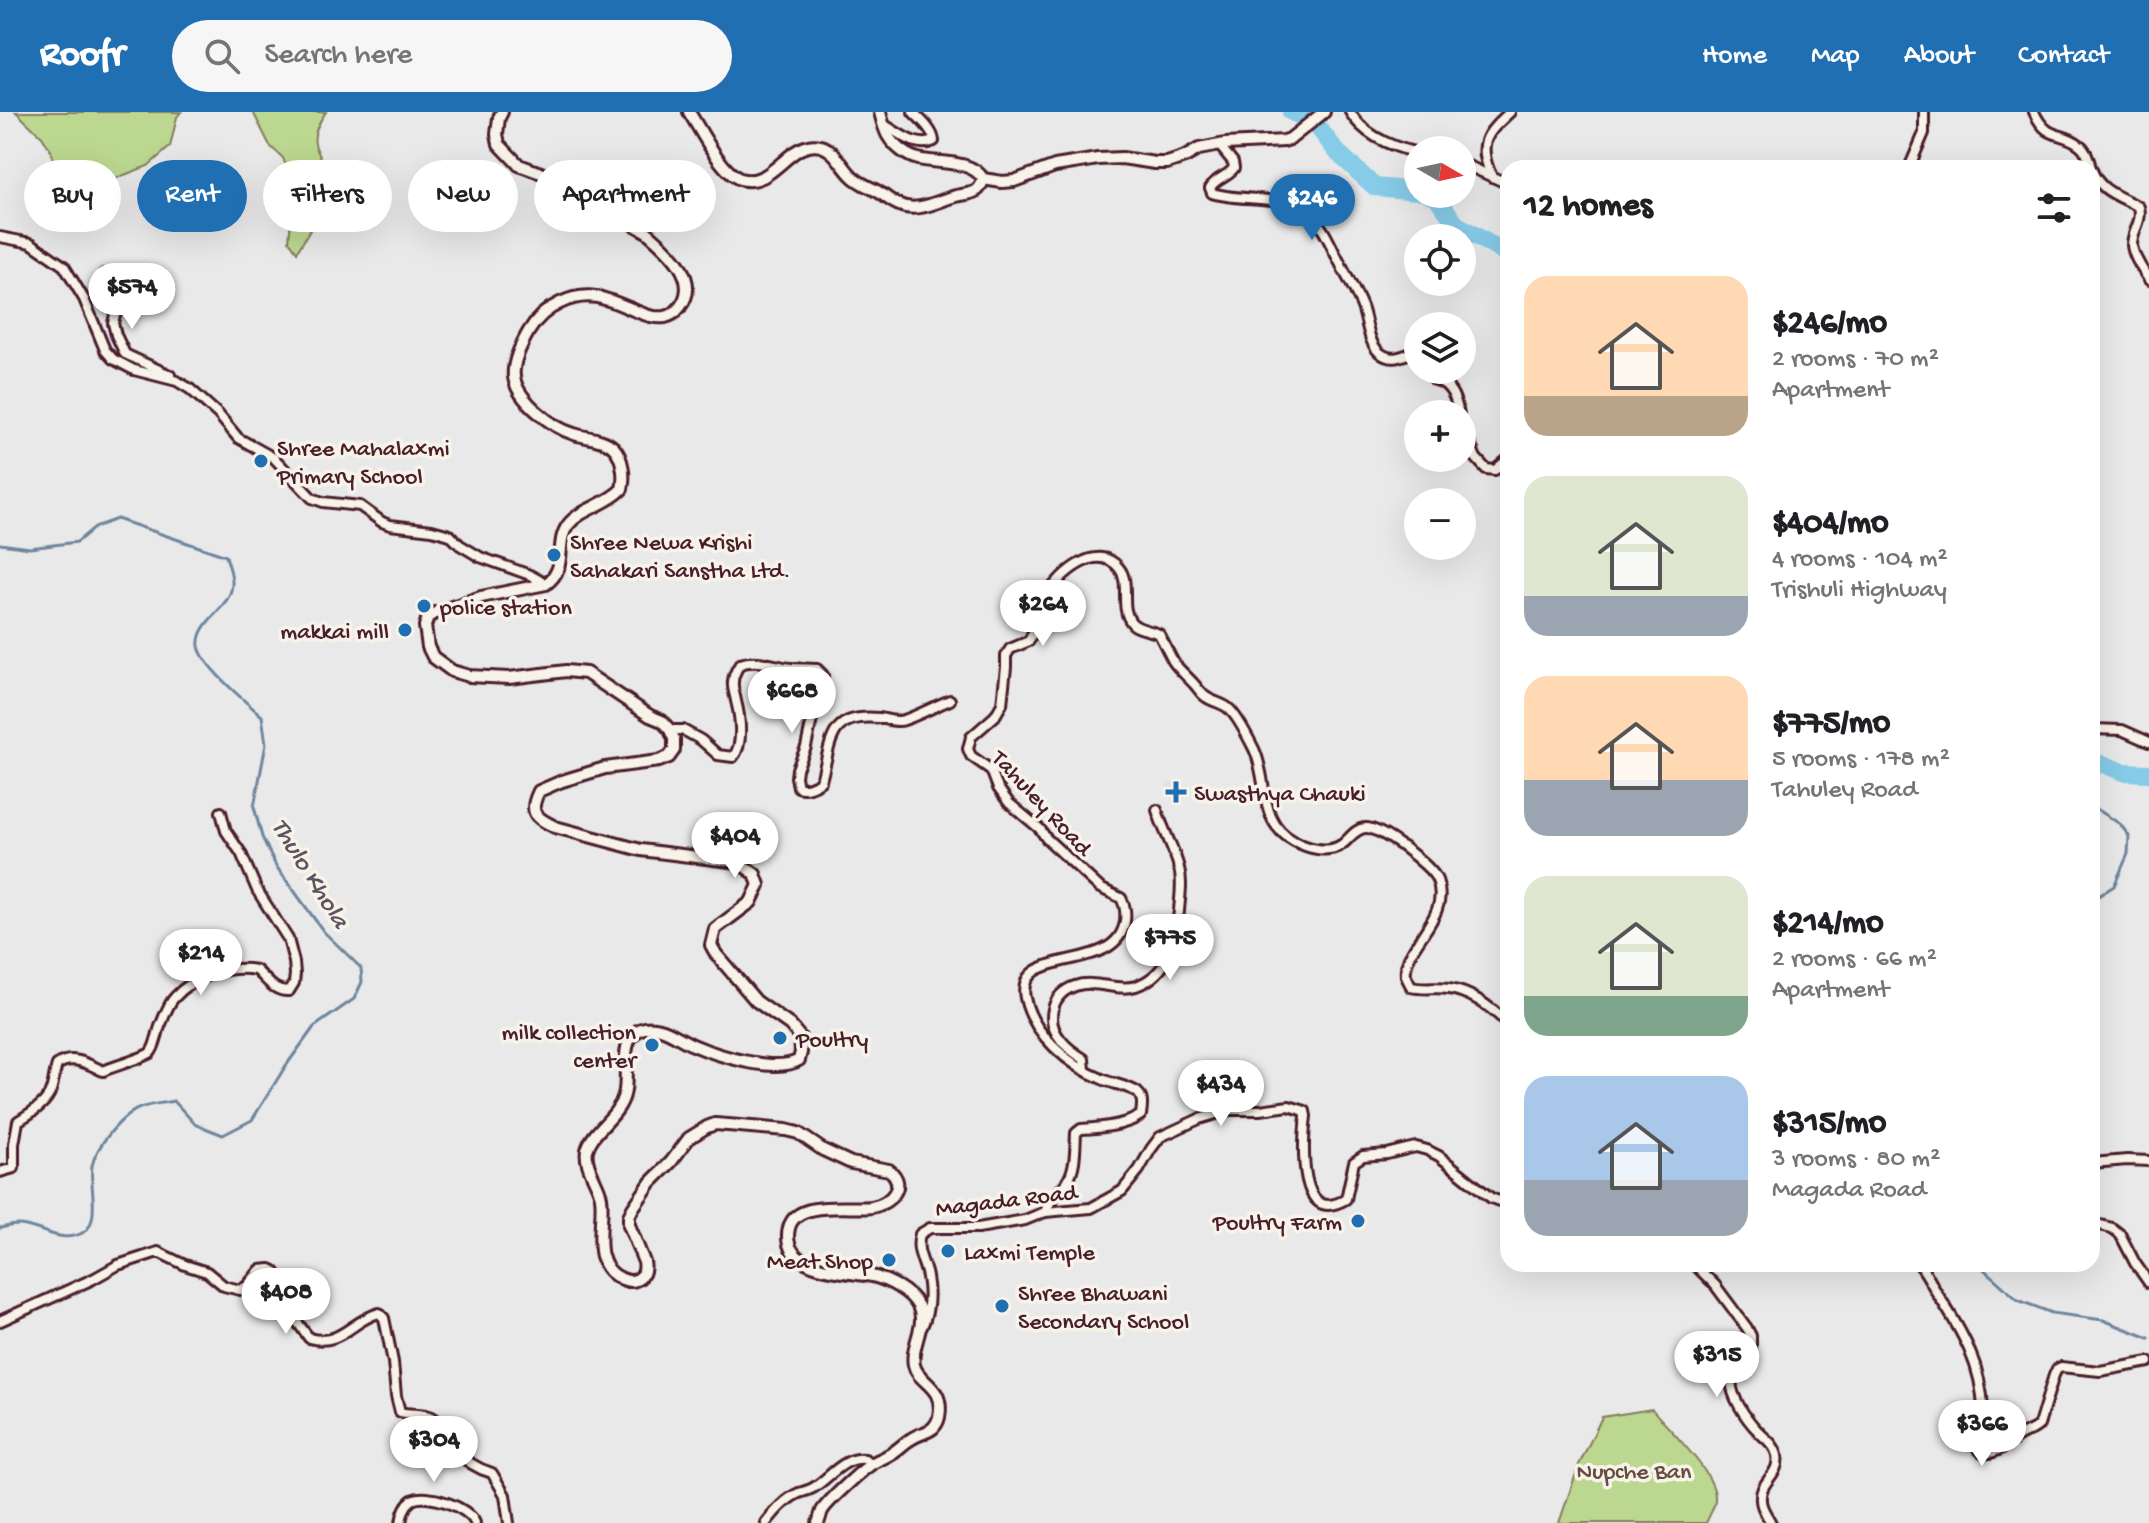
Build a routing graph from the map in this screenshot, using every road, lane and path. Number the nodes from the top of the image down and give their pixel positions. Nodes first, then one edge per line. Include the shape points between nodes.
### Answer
1 (502, 112) edge
2 (689, 112) edge
3 (880, 112) edge
4 (913, 112) edge
5 (1324, 112) edge
6 (1350, 112) edge
7 (1510, 112) edge
8 (1924, 112) edge
9 (2034, 112) edge
10 (883, 124) junction
11 (1219, 145) junction
12 (1404, 148) edge
13 (1912, 160) edge
14 (2088, 160) edge
15 (1476, 170) edge
16 (1492, 177) junction
17 (983, 179) junction
18 (1500, 180) edge
19 (2100, 185) edge
20 (0, 237) edge
21 (104, 274) dead end
22 (2149, 280) edge
23 (1404, 356) edge
24 (177, 381) junction
25 (1476, 458) edge
26 (1500, 466) edge
27 (546, 584) junction
28 (950, 700) dead end
29 (2100, 729) edge
30 (670, 730) junction
31 (2149, 742) edge
32 (1157, 810) dead end
33 (221, 812) dead end
34 (1500, 1018) edge
35 (1085, 1070) junction
36 (2149, 1161) edge
37 (2100, 1162) edge
38 (0, 1172) edge
39 (1500, 1201) edge
40 (1045, 1212) junction
41 (2100, 1225) edge
42 (1702, 1272) edge
43 (1926, 1272) edge
44 (2149, 1283) edge
45 (0, 1321) edge
46 (919, 1331) junction
47 (2149, 1362) edge
48 (870, 1465) junction
49 (401, 1523) edge
50 (475, 1523) edge
51 (509, 1523) edge
52 (766, 1523) edge
53 (818, 1523) edge
54 (1771, 1523) edge

1 - 27 street via 499,144 519,165 647,232 674,258 686,286 683,303 667,317 648,316 589,295 549,308 526,336 513,375 524,397 559,428 614,449 623,469 622,489 566,528 561,562
2 - 17 street via 717,156 741,179 760,178 811,145 827,149 853,178 907,208 974,193
3 - 10 street
4 - 10 street via 934,141 916,143
5 - 11 street via 1284,141
6 - 12 street via 1369,134
7 - 16 street via 1483,145
8 - 13 street via 1924,133
9 - 14 street via 2050,133 2082,147
10 - 17 street via 901,151 977,170
11 - 17 street via 1167,163 1098,159 1055,166 1014,181
11 - 23 street via 1234,168 1212,184 1212,193 1297,205 1308,213 1350,280 1376,348 1398,359
15 - 16 street
16 - 18 street
19 - 22 street via 2139,207 2132,249
20 - 24 street via 31,243 64,266 113,359
21 - 24 street via 115,297 113,323 125,354
24 - 27 street via 207,403 238,438 274,458 312,498 360,506 390,525 450,535 480,557
25 - 26 street via 1486,469
27 - 30 street via 481,597 428,617 425,626 433,657 469,676 586,673
28 - 30 street via 902,722 862,716 843,722 821,781 803,789 796,777 823,678 817,669 740,664 732,684 739,744 733,757 718,755 683,730
29 - 31 street via 2122,730
30 - 46 street via 674,750 669,757 605,768 539,791 534,814 555,827 611,843 738,862 755,874 756,894 715,929 711,945 756,1001 800,1037 801,1052 794,1063 767,1064 720,1055 663,1029 649,1027 631,1037 624,1098 587,1150 601,1199 599,1241 604,1260 624,1280 641,1277 644,1262 629,1216 638,1198 697,1132 715,1124 786,1130 851,1163 893,1173 897,1188 887,1202 800,1213 789,1226 789,1241 809,1264 873,1276 898,1288 920,1309
32 - 35 street via 1181,884 1173,948 1153,978 1141,984 1077,985 1056,999 1051,1020 1056,1033 1084,1059
33 - 38 street via 257,890 288,939 294,983 289,991 280,992 256,970 218,972 186,986 173,999 147,1056 103,1071 75,1060 62,1061 48,1096 18,1121 14,1168
34 - 35 street, Tahuley Road via 1459,991 1411,987 1406,975 1410,959 1437,912 1438,882 1433,873 1369,827 1331,849 1315,849 1286,837 1275,825 1255,752 1233,713 1200,691 1174,663 1159,634 1130,621 1120,569 1099,558 1089,559 1056,583 1029,641 1010,649 1002,704 971,737 968,749 991,770 998,788 1020,814 1096,885 1123,901 1123,932 1113,943 1080,959 1043,967 1025,984 1027,1005 1044,1035 1063,1058
35 - 40 street, Tahuley Road via 1138,1093 1141,1115 1076,1133 1072,1171
36 - 37 street
39 - 40 street, Magada Road via 1439,1156 1416,1147 1363,1156 1354,1162 1346,1199 1321,1204 1306,1177 1305,1111 1289,1106 1229,1110 1199,1119 1160,1137 1139,1170 1111,1198 1091,1208
40 - 46 street, Magada Road via 992,1226 930,1228 920,1234 928,1303
41 - 44 street via 2120,1234
42 - 54 street via 1751,1336 1751,1359 1736,1372 1730,1387 1777,1456 1778,1465 1760,1500
43 - 47 street via 1973,1356 1983,1406 1976,1439 1981,1451 1996,1452 2039,1425 2057,1369 2100,1371
45 - 51 street via 118,1265 158,1252 240,1290 260,1270 270,1269 309,1338 328,1340 373,1314 384,1318 400,1412 435,1419 454,1448 492,1473 505,1495
46 - 48 street via 913,1364 938,1398 937,1424
48 - 52 street via 859,1458 845,1463 782,1504
48 - 53 street via 822,1510
49 - 50 street via 410,1502 423,1499 450,1503

